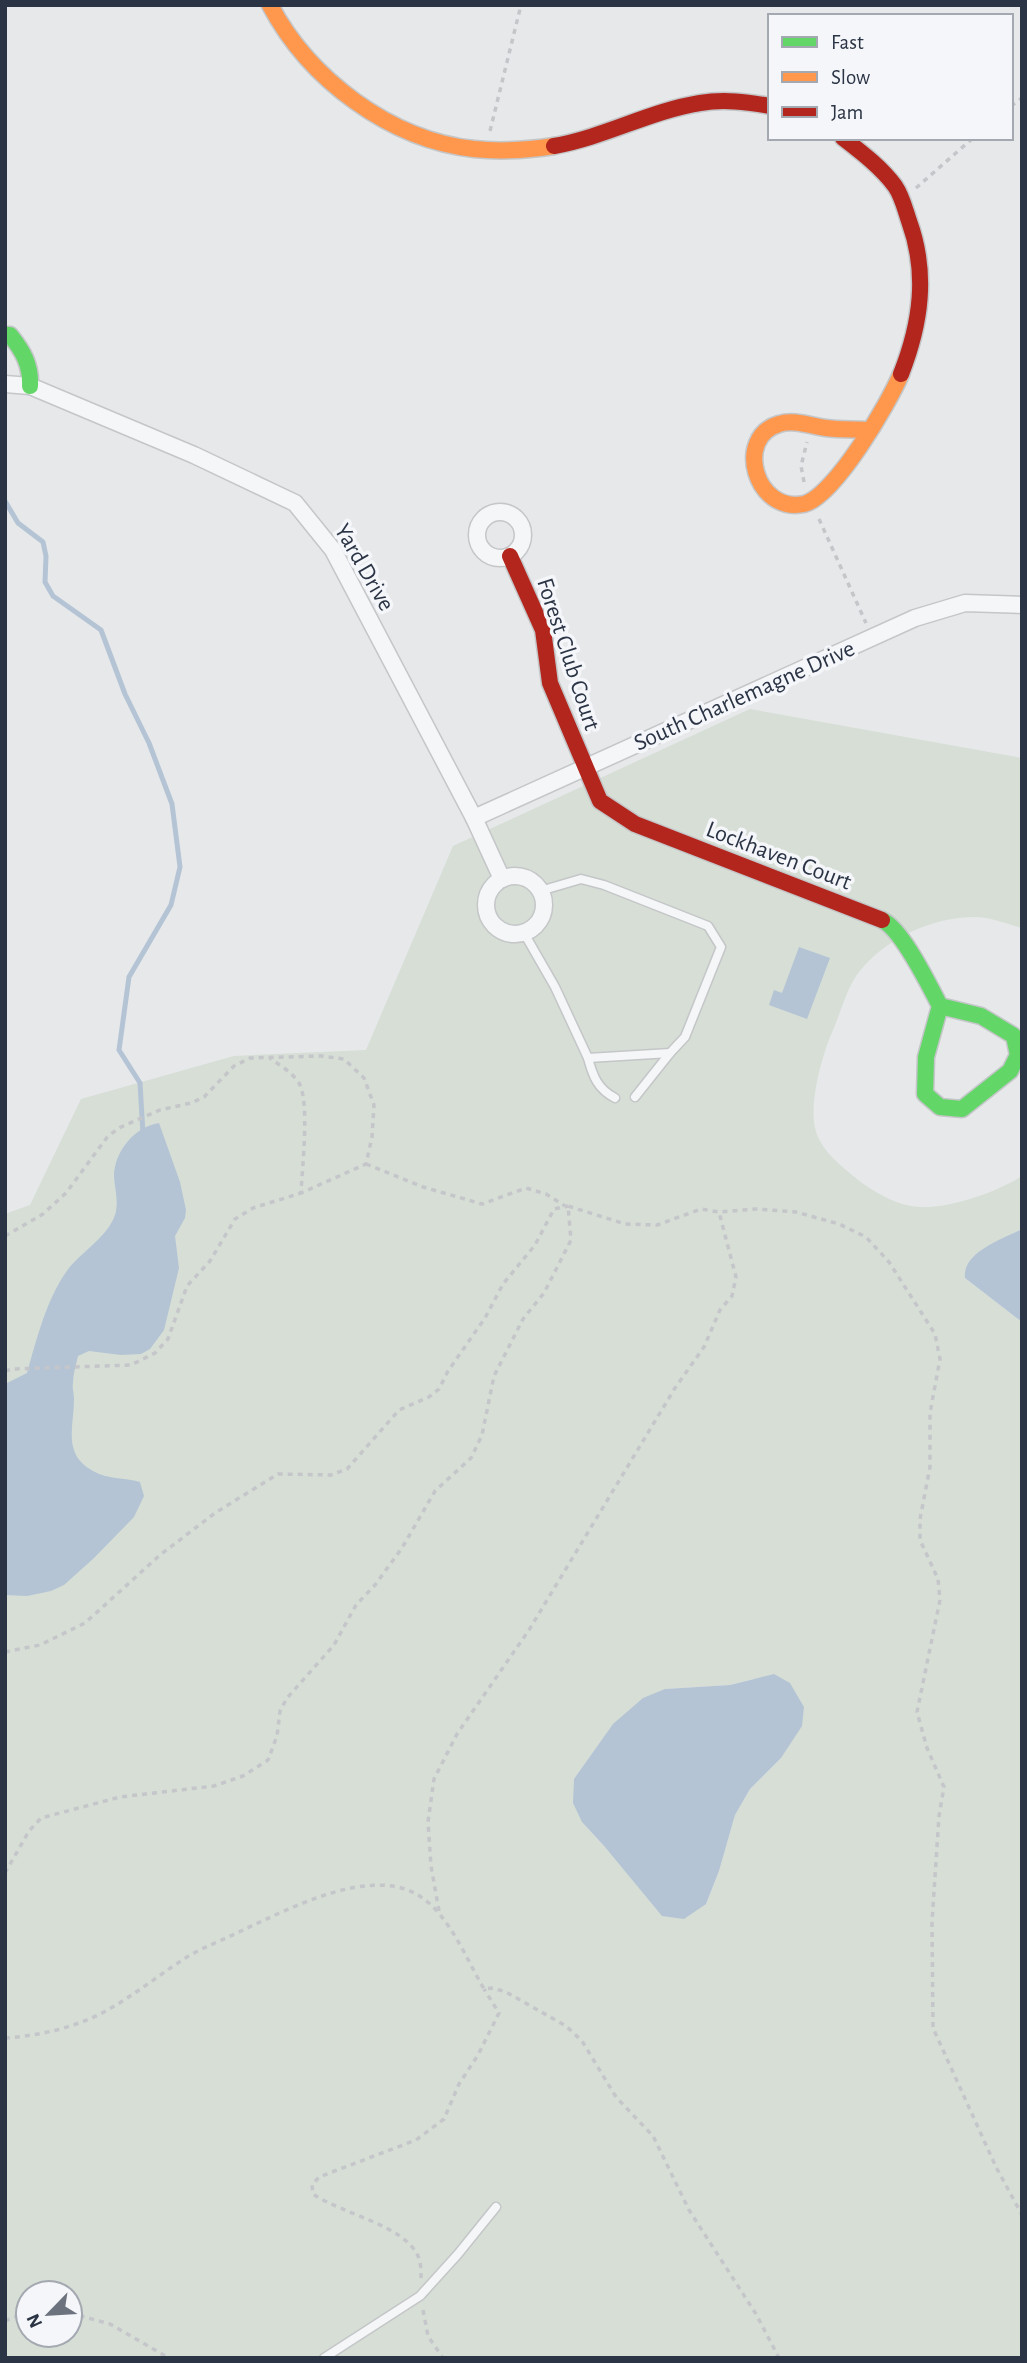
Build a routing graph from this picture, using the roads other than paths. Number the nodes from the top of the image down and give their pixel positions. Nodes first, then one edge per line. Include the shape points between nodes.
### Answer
1 (270, 5) edge
2 (768, 106) edge
3 (846, 140) edge
4 (5, 335) edge
5 (5, 384) edge
6 (30, 386) junction
7 (869, 430) junction
8 (510, 556) dead end
9 (1022, 605) edge
10 (584, 766) junction
11 (474, 818) junction
12 (502, 879) junction
13 (540, 891) junction
14 (524, 933) junction
15 (940, 1006) junction
16 (670, 1053) junction
17 (588, 1058) junction
18 (635, 1097) dead end
19 (615, 1098) dead end
20 (496, 2207) dead end
21 (324, 2358) edge

1 - 2 street via 333,86 403,131 453,147 543,147 595,136 687,104 725,99
3 - 7 street via 894,186 917,236 923,293 910,346 885,409
4 - 6 street via 25,352
5 - 6 street, Yard Drive
6 - 11 street, Yard Drive via 295,503 333,550
7 - 7 street via 795,421 778,425 757,444 753,471 766,494 779,502 804,504 825,492
8 - 10 street, Forest Club Court via 537,615 550,683
9 - 10 street, South Charlemagne Drive via 965,603 915,618
10 - 11 street, South Charlemagne Drive
10 - 15 street, Lockhaven Court via 600,802 635,824 890,924
11 - 12 street, Yard Drive
12 - 13 street via 520,877
12 - 14 street via 489,893 487,911 505,932
13 - 14 street via 543,913
13 - 16 lane via 581,879 708,926 721,947 685,1037
14 - 17 lane
15 - 15 street via 926,1056 925,1094 940,1107 962,1109 1010,1071 1018,1055 1014,1036 981,1016
16 - 17 lane
16 - 18 lane
17 - 19 lane via 592,1075 603,1091
20 - 21 lane via 420,2296

